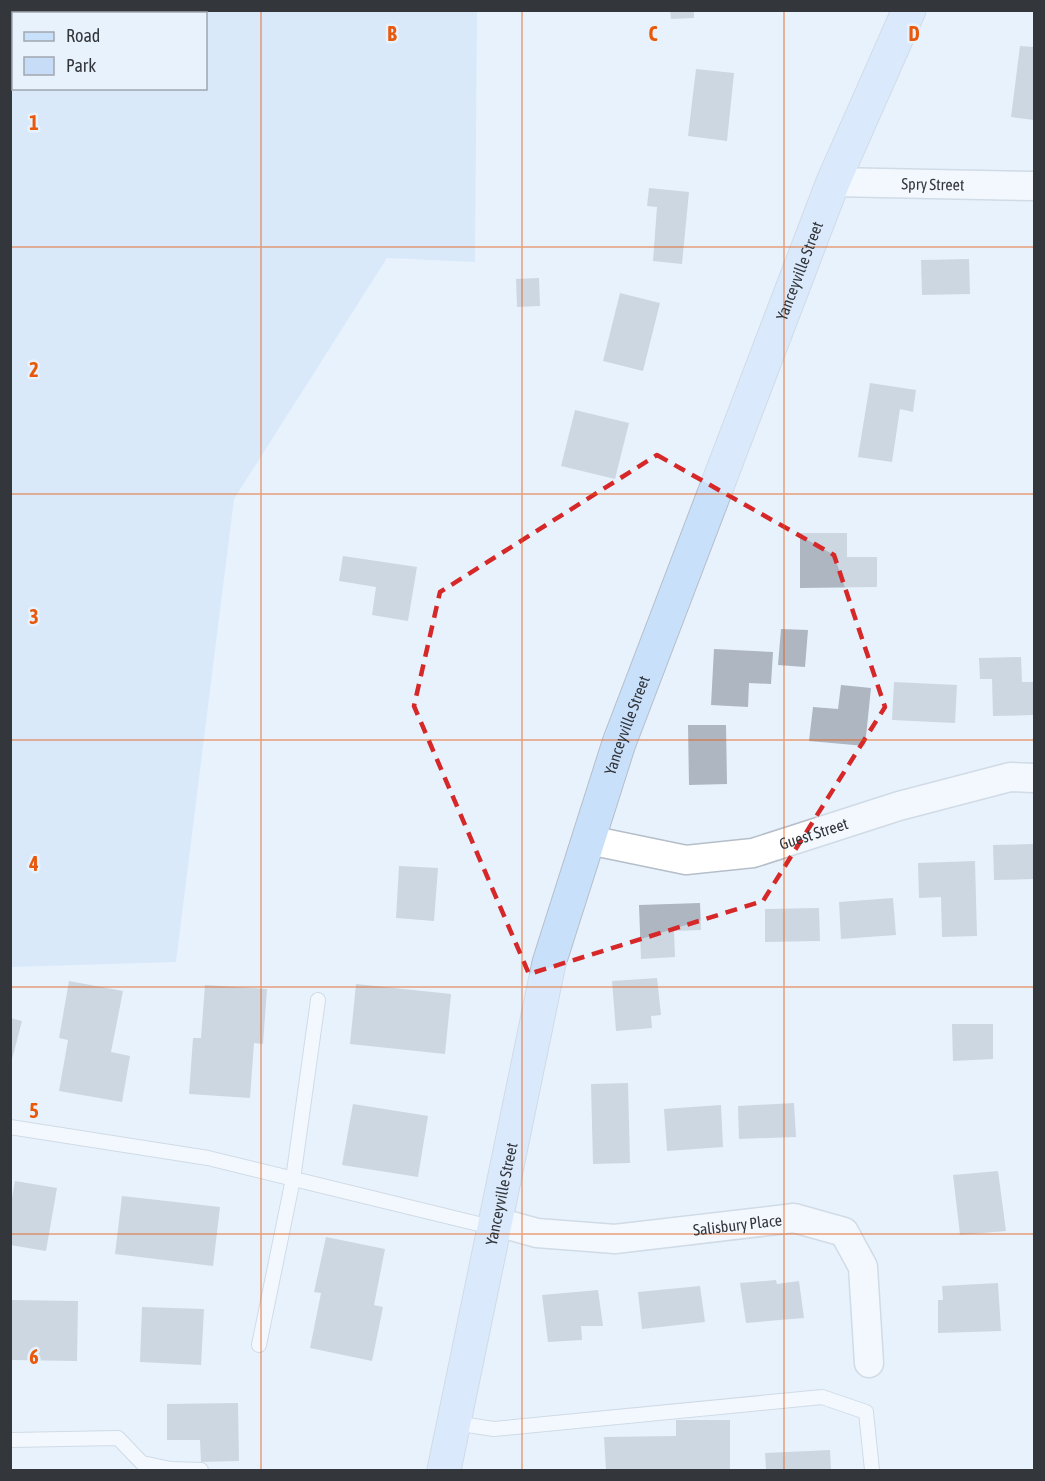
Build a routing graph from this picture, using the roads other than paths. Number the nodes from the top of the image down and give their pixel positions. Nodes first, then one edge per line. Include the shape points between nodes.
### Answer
1 (909, 10) edge
2 (833, 182) junction
3 (1035, 186) edge
4 (1035, 778) edge
5 (589, 840) junction
6 (318, 1000) dead end
7 (10, 1127) edge
8 (293, 1179) junction
9 (496, 1225) junction
10 (259, 1345) dead end
11 (869, 1363) dead end
12 (454, 1423) junction
13 (10, 1440) edge
14 (139, 1467) edge
15 (201, 1470) edge
16 (444, 1470) edge
17 (872, 1470) edge

1 - 2 main road, Yanceyville Street
2 - 3 street, Spry Street
2 - 5 main road, Yanceyville Street via 622,735
4 - 5 street, Guest Street via 1010,777 898,806 753,853 686,860
5 - 9 main road, Yanceyville Street via 549,963
6 - 8 lane
7 - 8 lane via 208,1158
8 - 9 lane
8 - 10 lane
9 - 11 street, Salisbury Place via 537,1233 615,1239 794,1218 844,1232 863,1268
9 - 12 main road, Yanceyville Street
12 - 16 main road, Yanceyville Street
12 - 17 lane via 494,1429 822,1397 866,1412
13 - 14 lane via 118,1438
14 - 15 lane

